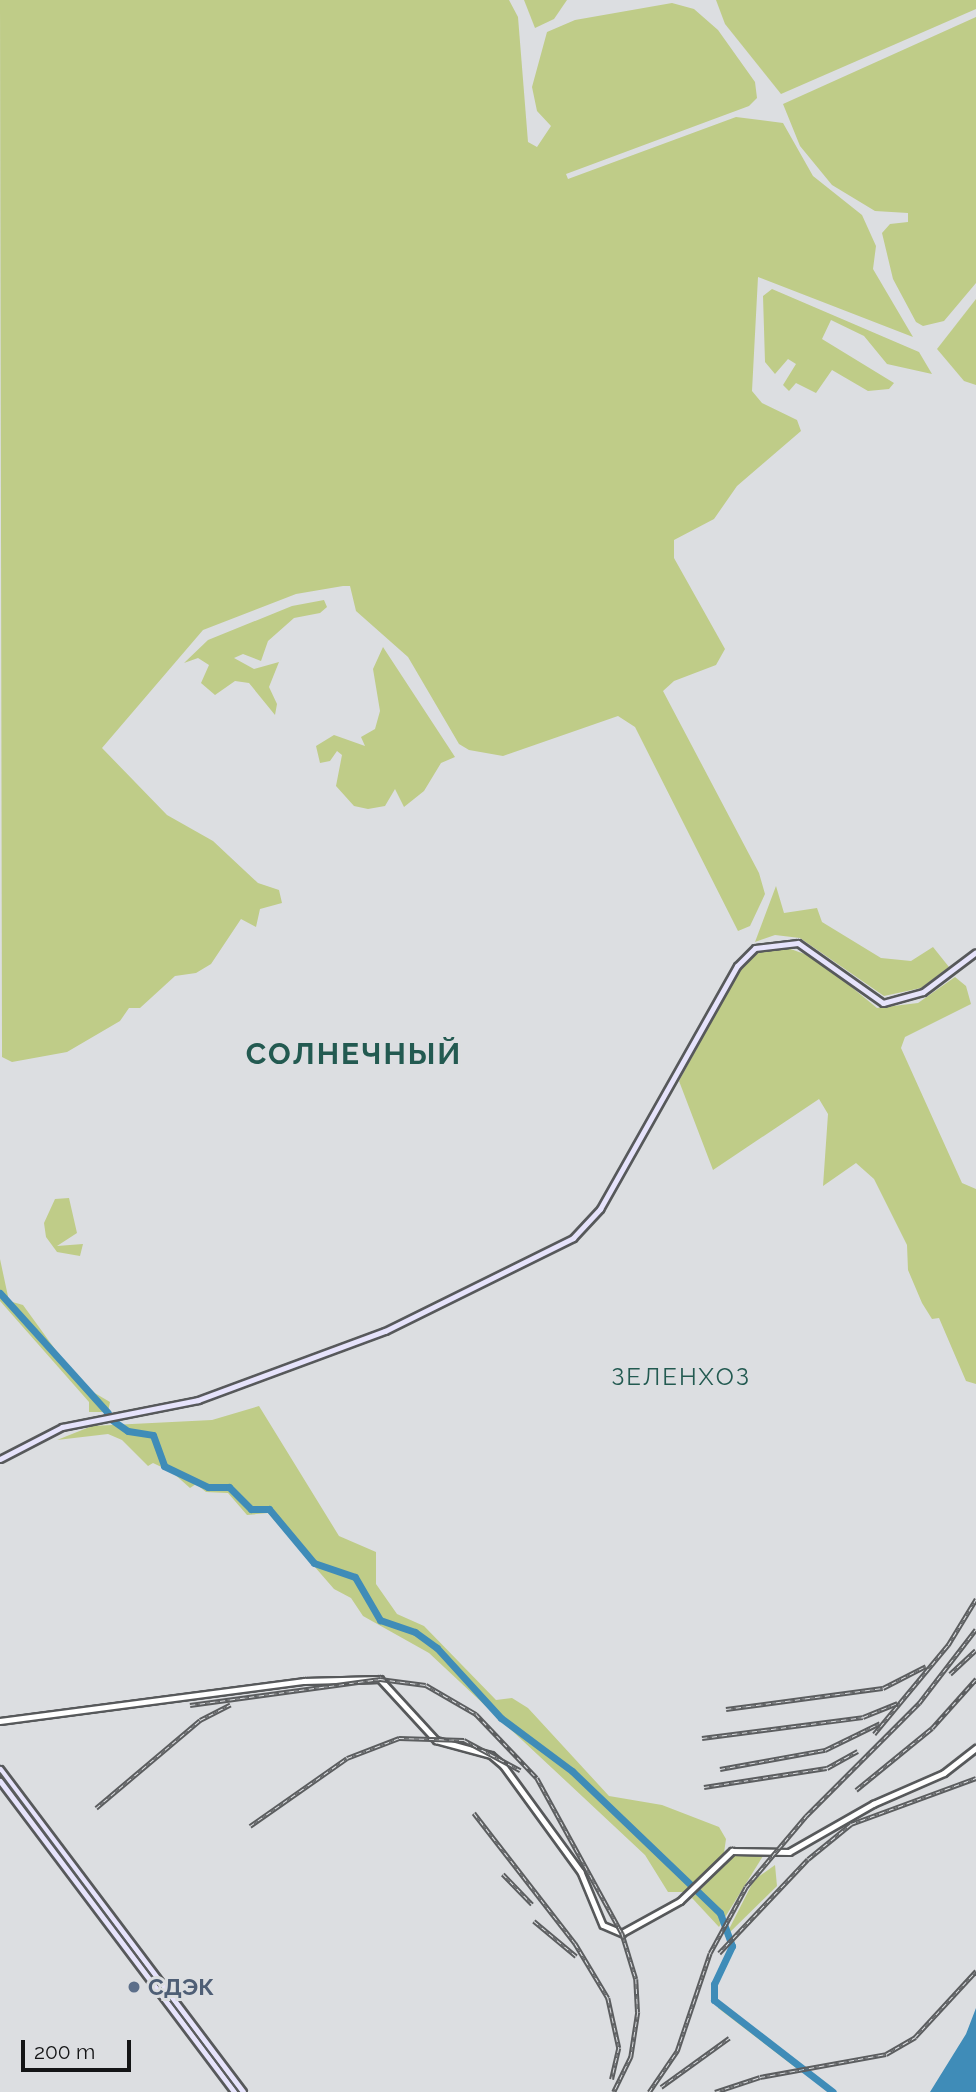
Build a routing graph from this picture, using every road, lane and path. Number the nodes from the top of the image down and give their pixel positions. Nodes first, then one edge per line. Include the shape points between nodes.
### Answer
1 (976, 952) edge
2 (0, 1460) edge
3 (0, 1721) edge
4 (976, 1748) edge
5 (0, 1769) edge
6 (0, 1781) edge
7 (234, 2092) edge
8 (243, 2092) edge

1 - 2 main road via 923,992 883,1003 798,943 755,948 737,966 600,1209 573,1238 385,1331 198,1400 62,1427
3 - 4 street via 304,1681 380,1679 436,1740 491,1755 503,1765 581,1872 593,1910 611,1932 634,1929 688,1894 732,1851 789,1852 873,1804 944,1773
5 - 8 main road
6 - 7 main road

